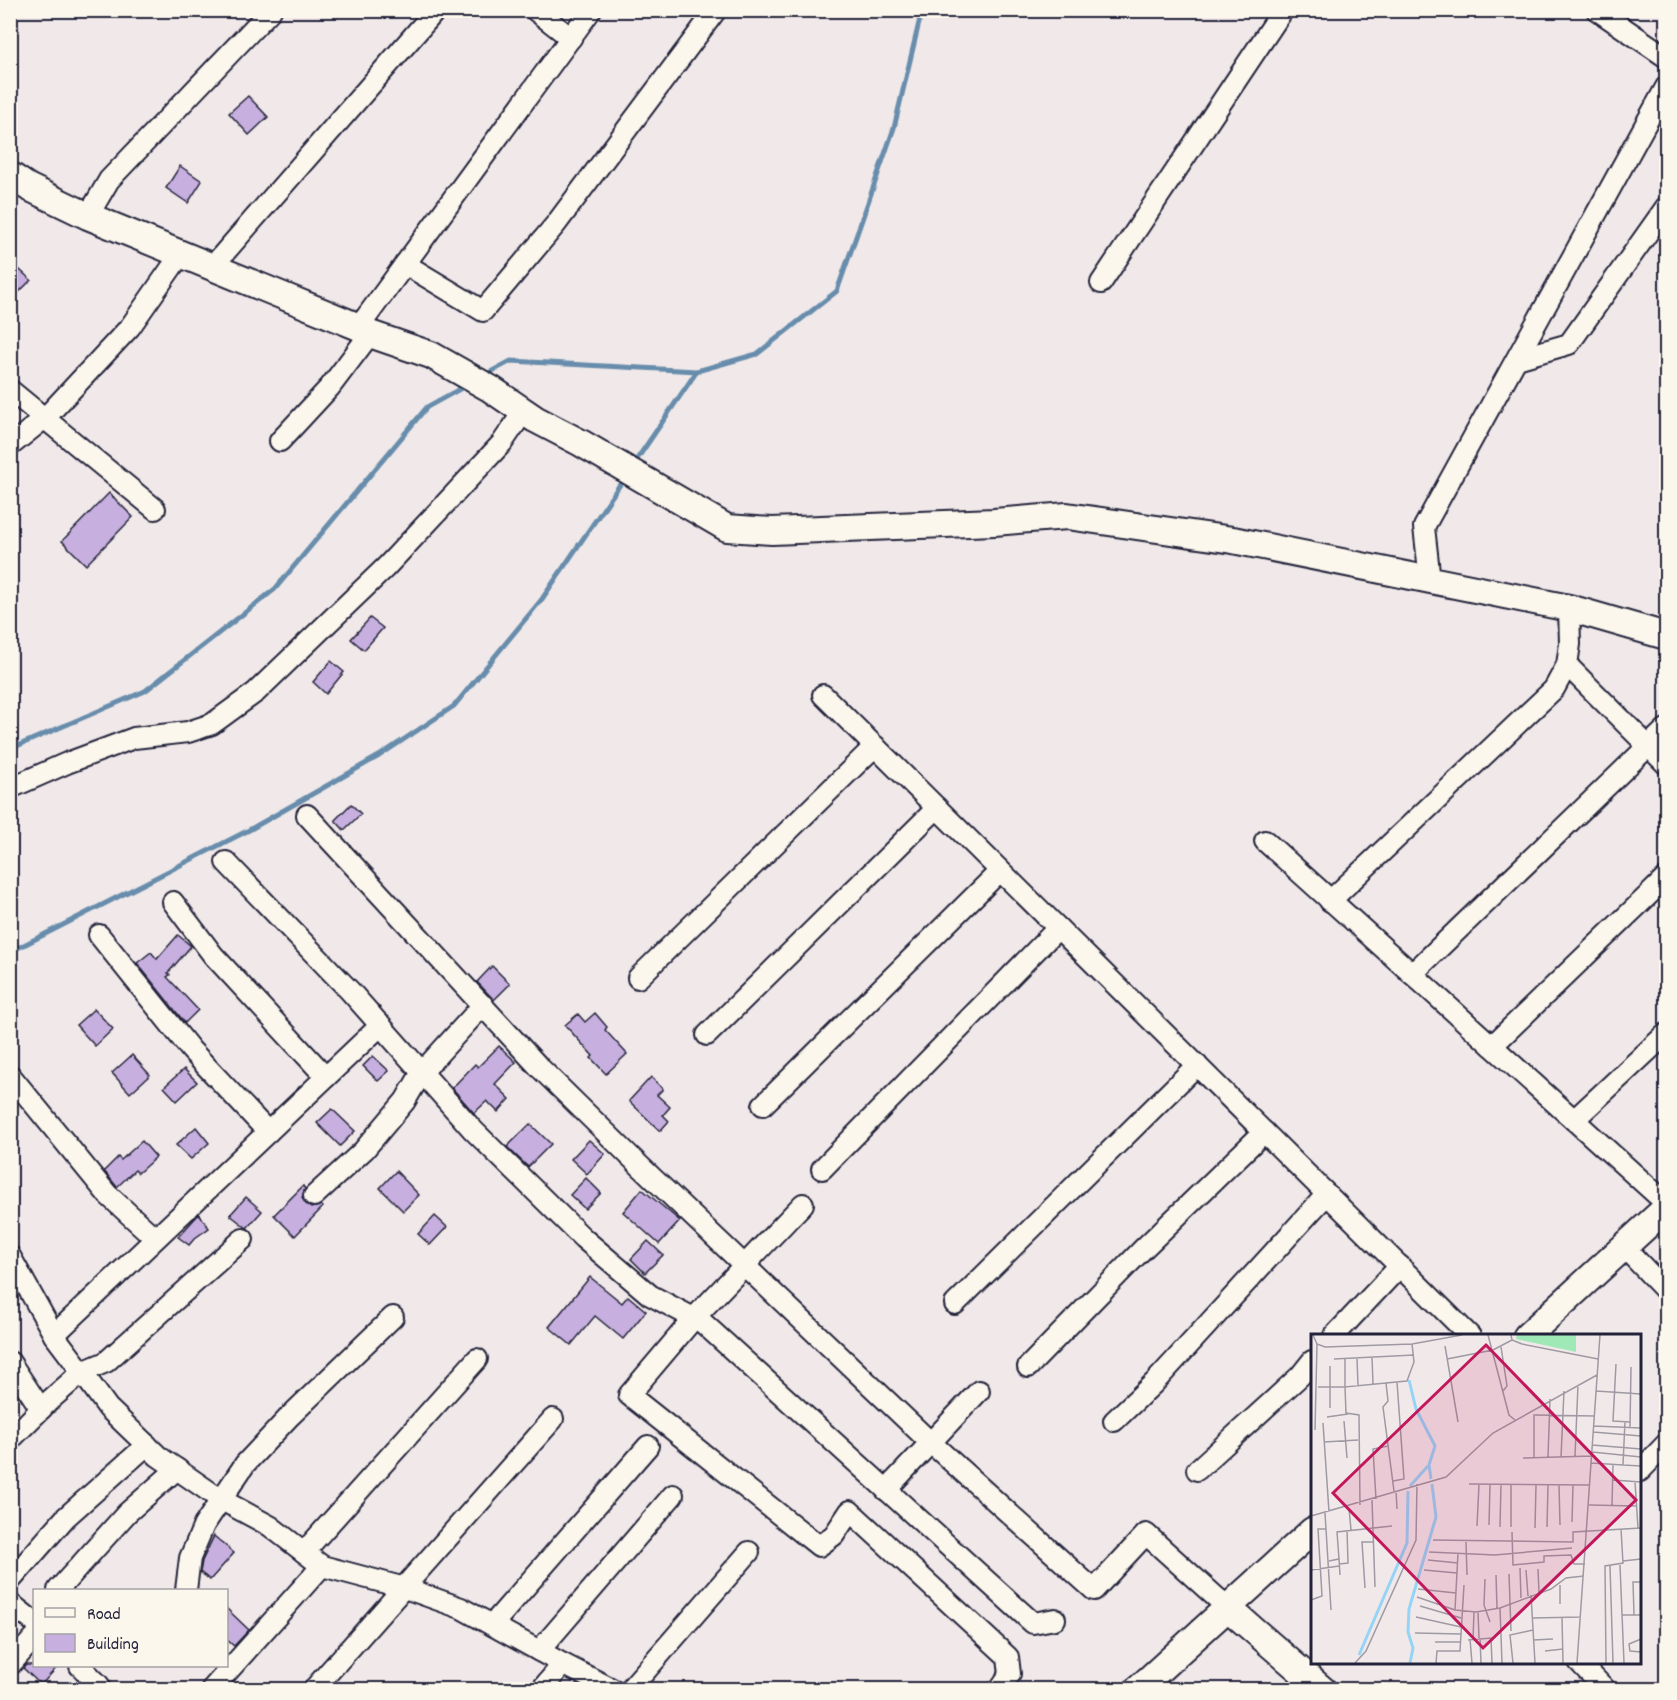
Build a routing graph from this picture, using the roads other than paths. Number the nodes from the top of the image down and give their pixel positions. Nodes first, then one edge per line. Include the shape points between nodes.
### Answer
1 (271, 10) edge
2 (436, 10) edge
3 (535, 10) edge
4 (591, 10) edge
5 (716, 10) edge
6 (1284, 10) edge
7 (1597, 10) edge
8 (571, 38) junction
9 (1666, 57) edge
10 (1666, 87) edge
11 (11, 177) edge
12 (1666, 207) edge
13 (88, 216) junction
14 (181, 254) junction
15 (405, 264) junction
16 (212, 267) junction
17 (1101, 283) dead end
18 (364, 330) junction
19 (1517, 359) junction
20 (10, 390) edge
21 (524, 411) junction
22 (46, 417) junction
23 (280, 441) dead end
24 (10, 446) edge
25 (155, 509) dead end
26 (1431, 580) junction
27 (1569, 608) junction
28 (1666, 636) edge
29 (1567, 665) junction
30 (823, 695) dead end
31 (1666, 729) edge
32 (1649, 746) junction
33 (875, 747) junction
34 (1666, 764) edge
35 (10, 788) edge
36 (937, 808) junction
37 (307, 815) dead end
38 (1265, 841) dead end
39 (226, 862) dead end
40 (1000, 871) junction
41 (1666, 878) edge
42 (1330, 901) junction
43 (173, 902) dead end
44 (1058, 928) junction
45 (99, 935) dead end
46 (1412, 974) junction
47 (638, 978) dead end
48 (483, 1005) junction
49 (381, 1025) junction
50 (1666, 1034) edge
51 (707, 1035) dead end
52 (1492, 1046) junction
53 (1197, 1065) junction
54 (422, 1072) junction
55 (10, 1075) edge
56 (326, 1077) junction
57 (763, 1105) dead end
58 (1574, 1120) junction
59 (268, 1132) junction
60 (1264, 1132) junction
61 (822, 1169) dead end
62 (1327, 1194) junction
63 (314, 1196) dead end
64 (1666, 1203) edge
65 (803, 1204) dead end
66 (1666, 1208) edge
67 (155, 1238) junction
68 (243, 1239) dead end
69 (1624, 1246) junction
70 (10, 1256) edge
71 (745, 1266) junction
72 (1400, 1266) junction
73 (1666, 1291) edge
74 (955, 1304) dead end
75 (393, 1317) dead end
76 (694, 1318) junction
77 (1335, 1334) edge
78 (1469, 1334) edge
79 (1528, 1334) edge
80 (54, 1335) junction
81 (477, 1359) dead end
82 (10, 1362) edge
83 (1311, 1362) edge
84 (1028, 1367) dead end
85 (82, 1372) junction
86 (979, 1391) dead end
87 (41, 1409) junction
88 (553, 1419) dead end
89 (1114, 1421) dead end
90 (10, 1440) edge
91 (930, 1442) junction
92 (147, 1445) junction
93 (648, 1446) dead end
94 (177, 1469) junction
95 (1197, 1470) dead end
96 (886, 1490) junction
97 (673, 1495) dead end
98 (220, 1499) junction
99 (1311, 1532) edge
100 (304, 1552) junction
101 (749, 1552) dead end
102 (322, 1566) junction
103 (10, 1581) edge
104 (405, 1588) junction
105 (59, 1589) edge
106 (186, 1589) edge
107 (10, 1604) edge
108 (1228, 1608) junction
109 (1055, 1619) dead end
110 (33, 1623) edge
111 (492, 1624) junction
112 (33, 1626) edge
113 (539, 1651) junction
114 (562, 1664) junction
115 (1581, 1664) edge
116 (10, 1665) edge
117 (82, 1667) edge
118 (96, 1689) edge
119 (211, 1689) edge
120 (313, 1689) edge
121 (540, 1689) edge
122 (614, 1689) edge
123 (629, 1689) edge
124 (999, 1689) edge
125 (1137, 1689) edge
126 (1323, 1689) edge
127 (1606, 1689) edge

1 - 13 street via 109,180
2 - 16 street
3 - 8 street
4 - 8 street
5 - 15 street via 556,224 483,311
6 - 17 street
7 - 9 street
8 - 15 street
10 - 19 street
11 - 13 street
12 - 19 street via 1569,344
13 - 14 street
14 - 16 street
14 - 22 street via 130,327
15 - 18 street
16 - 18 street
18 - 21 street via 431,355
18 - 23 street via 330,387
19 - 26 street via 1424,527
20 - 22 street
21 - 26 street via 728,528 772,531 1067,516 1233,540
21 - 35 street via 502,443 386,567 239,705 212,724 188,732 134,738
22 - 24 street
22 - 25 street
26 - 27 street
27 - 28 street
27 - 29 street
29 - 32 street
29 - 42 street via 1554,689
30 - 33 street
31 - 32 street
32 - 34 street
32 - 46 street
33 - 36 street
33 - 47 street
36 - 40 street
36 - 51 street
37 - 48 street
38 - 42 street
39 - 49 street
40 - 44 street
40 - 57 street
41 - 52 street
42 - 46 street
43 - 56 street via 213,955
44 - 53 street
44 - 61 street
45 - 59 street via 191,1050
46 - 52 street
48 - 54 street
48 - 71 street via 547,1075
49 - 54 street
49 - 56 street
50 - 58 street
52 - 58 street
53 - 60 street
53 - 74 street
54 - 63 street via 405,1101 364,1150
54 - 76 street via 473,1130 583,1238 650,1295
55 - 67 street via 108,1195
56 - 59 street
58 - 64 street
59 - 67 street
60 - 62 street
60 - 84 street
62 - 72 street
62 - 89 street via 1155,1382
65 - 71 street
66 - 69 street
67 - 80 street
68 - 85 street via 106,1362
69 - 73 street
69 - 79 street
70 - 80 street
71 - 76 street
71 - 91 street
72 - 77 street
72 - 78 street
75 - 98 street via 290,1416 245,1464
76 - 96 street
76 - 124 street via 629,1395 819,1546 834,1535 850,1511 1008,1657 1010,1674
80 - 85 street
81 - 100 street
82 - 87 street
83 - 95 street
85 - 87 street
85 - 92 street via 108,1408
86 - 91 street
87 - 90 street
88 - 104 street
91 - 96 street
91 - 108 street via 1094,1590 1146,1534
92 - 94 street
92 - 103 street via 66,1517
93 - 111 street
94 - 98 street
94 - 105 street via 127,1513
96 - 109 street via 1033,1623
97 - 113 street
98 - 100 street via 270,1526
98 - 106 street via 190,1558
99 - 108 street
100 - 102 street
101 - 123 street
102 - 104 street
102 - 119 street
104 - 111 street
104 - 120 street
107 - 110 street
108 - 125 street
108 - 126 street
111 - 113 street
112 - 116 street
113 - 114 street
114 - 121 street
114 - 122 street
115 - 127 street
117 - 118 street via 99,1685

